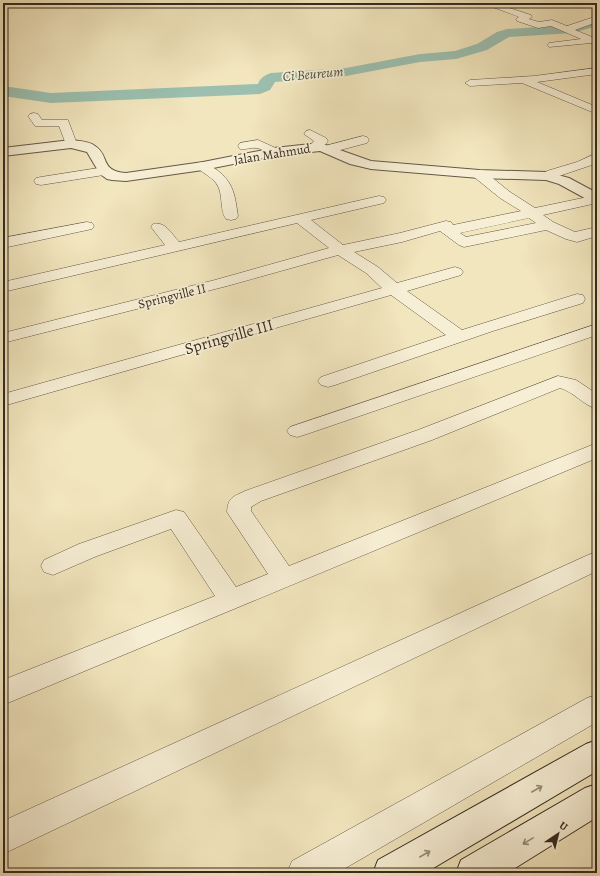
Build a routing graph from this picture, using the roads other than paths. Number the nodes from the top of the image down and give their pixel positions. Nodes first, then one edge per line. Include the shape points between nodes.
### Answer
1 (486, 3) edge
2 (597, 13) edge
3 (597, 18) edge
4 (570, 30) junction
5 (594, 41) edge
6 (552, 46) dead end
7 (517, 69) dead end
8 (597, 71) edge
9 (522, 79) junction
10 (534, 79) junction
11 (470, 83) dead end
12 (597, 111) edge
13 (34, 116) dead end
14 (363, 140) dead end
15 (71, 144) junction
16 (244, 146) dead end
17 (329, 149) junction
18 (3, 152) edge
19 (274, 152) junction
20 (594, 163) edge
21 (203, 166) junction
22 (105, 171) junction
23 (479, 174) junction
24 (547, 176) junction
25 (41, 181) dead end
26 (597, 199) edge
27 (379, 200) dead end
28 (532, 213) junction
29 (231, 216) dead end
30 (298, 218) junction
31 (446, 225) dead end
32 (548, 225) junction
33 (87, 226) dead end
34 (158, 227) dead end
35 (597, 231) edge
36 (3, 243) edge
37 (175, 247) junction
38 (340, 250) junction
39 (455, 272) dead end
40 (4, 283) edge
41 (393, 290) junction
42 (577, 299) dead end
43 (597, 329) edge
44 (459, 336) junction
45 (3, 338) edge
46 (328, 381) dead end
47 (3, 400) edge
48 (597, 403) edge
49 (297, 431) dead end
50 (597, 450) edge
51 (597, 561) edge
52 (53, 566) dead end
53 (284, 578) junction
54 (231, 600) junction
55 (3, 693) edge
56 (597, 707) edge
57 (597, 754) edge
58 (597, 799) edge
59 (3, 838) edge
60 (304, 873) edge
61 (391, 873) edge
62 (474, 873) edge

1 - 4 street via 528,17 520,19 536,25 552,23
2 - 3 street via 589,14
3 - 4 street
4 - 5 street
5 - 6 street
7 - 10 street
8 - 10 street
9 - 10 street
9 - 11 street
9 - 12 street
13 - 15 street via 39,124 64,122
14 - 17 street
15 - 18 street
15 - 22 street via 92,149
16 - 19 street via 258,144
17 - 19 street, Jalan Mahmud via 312,140
17 - 23 street, Jalan Mahmud via 371,165
19 - 21 street, Jalan Mahmud
20 - 24 street
21 - 22 street, Jalan Mahmud via 126,177 112,176
21 - 29 street via 221,180 228,194
22 - 25 street
23 - 24 street, Jalan Mahmud
23 - 28 street
24 - 26 street, Jalan Mahmud via 564,181
26 - 28 street
27 - 30 street
28 - 32 street
28 - 32 street via 447,231 464,242
30 - 37 street
30 - 38 street
31 - 38 street, Springville II
32 - 35 street via 574,237
33 - 36 street
34 - 37 street
37 - 40 street
38 - 41 street via 372,270
38 - 45 street, Springville II
39 - 41 street, Springville III
41 - 44 street
41 - 47 street, Springville III
42 - 44 street
43 - 49 street
44 - 46 street
48 - 53 street via 574,386 558,382 425,435 252,496 239,503 239,512
50 - 53 street
51 - 59 street
52 - 54 street via 88,550 176,518
53 - 54 street
54 - 55 street
56 - 60 street
61 -> 57 street
58 -> 62 street

